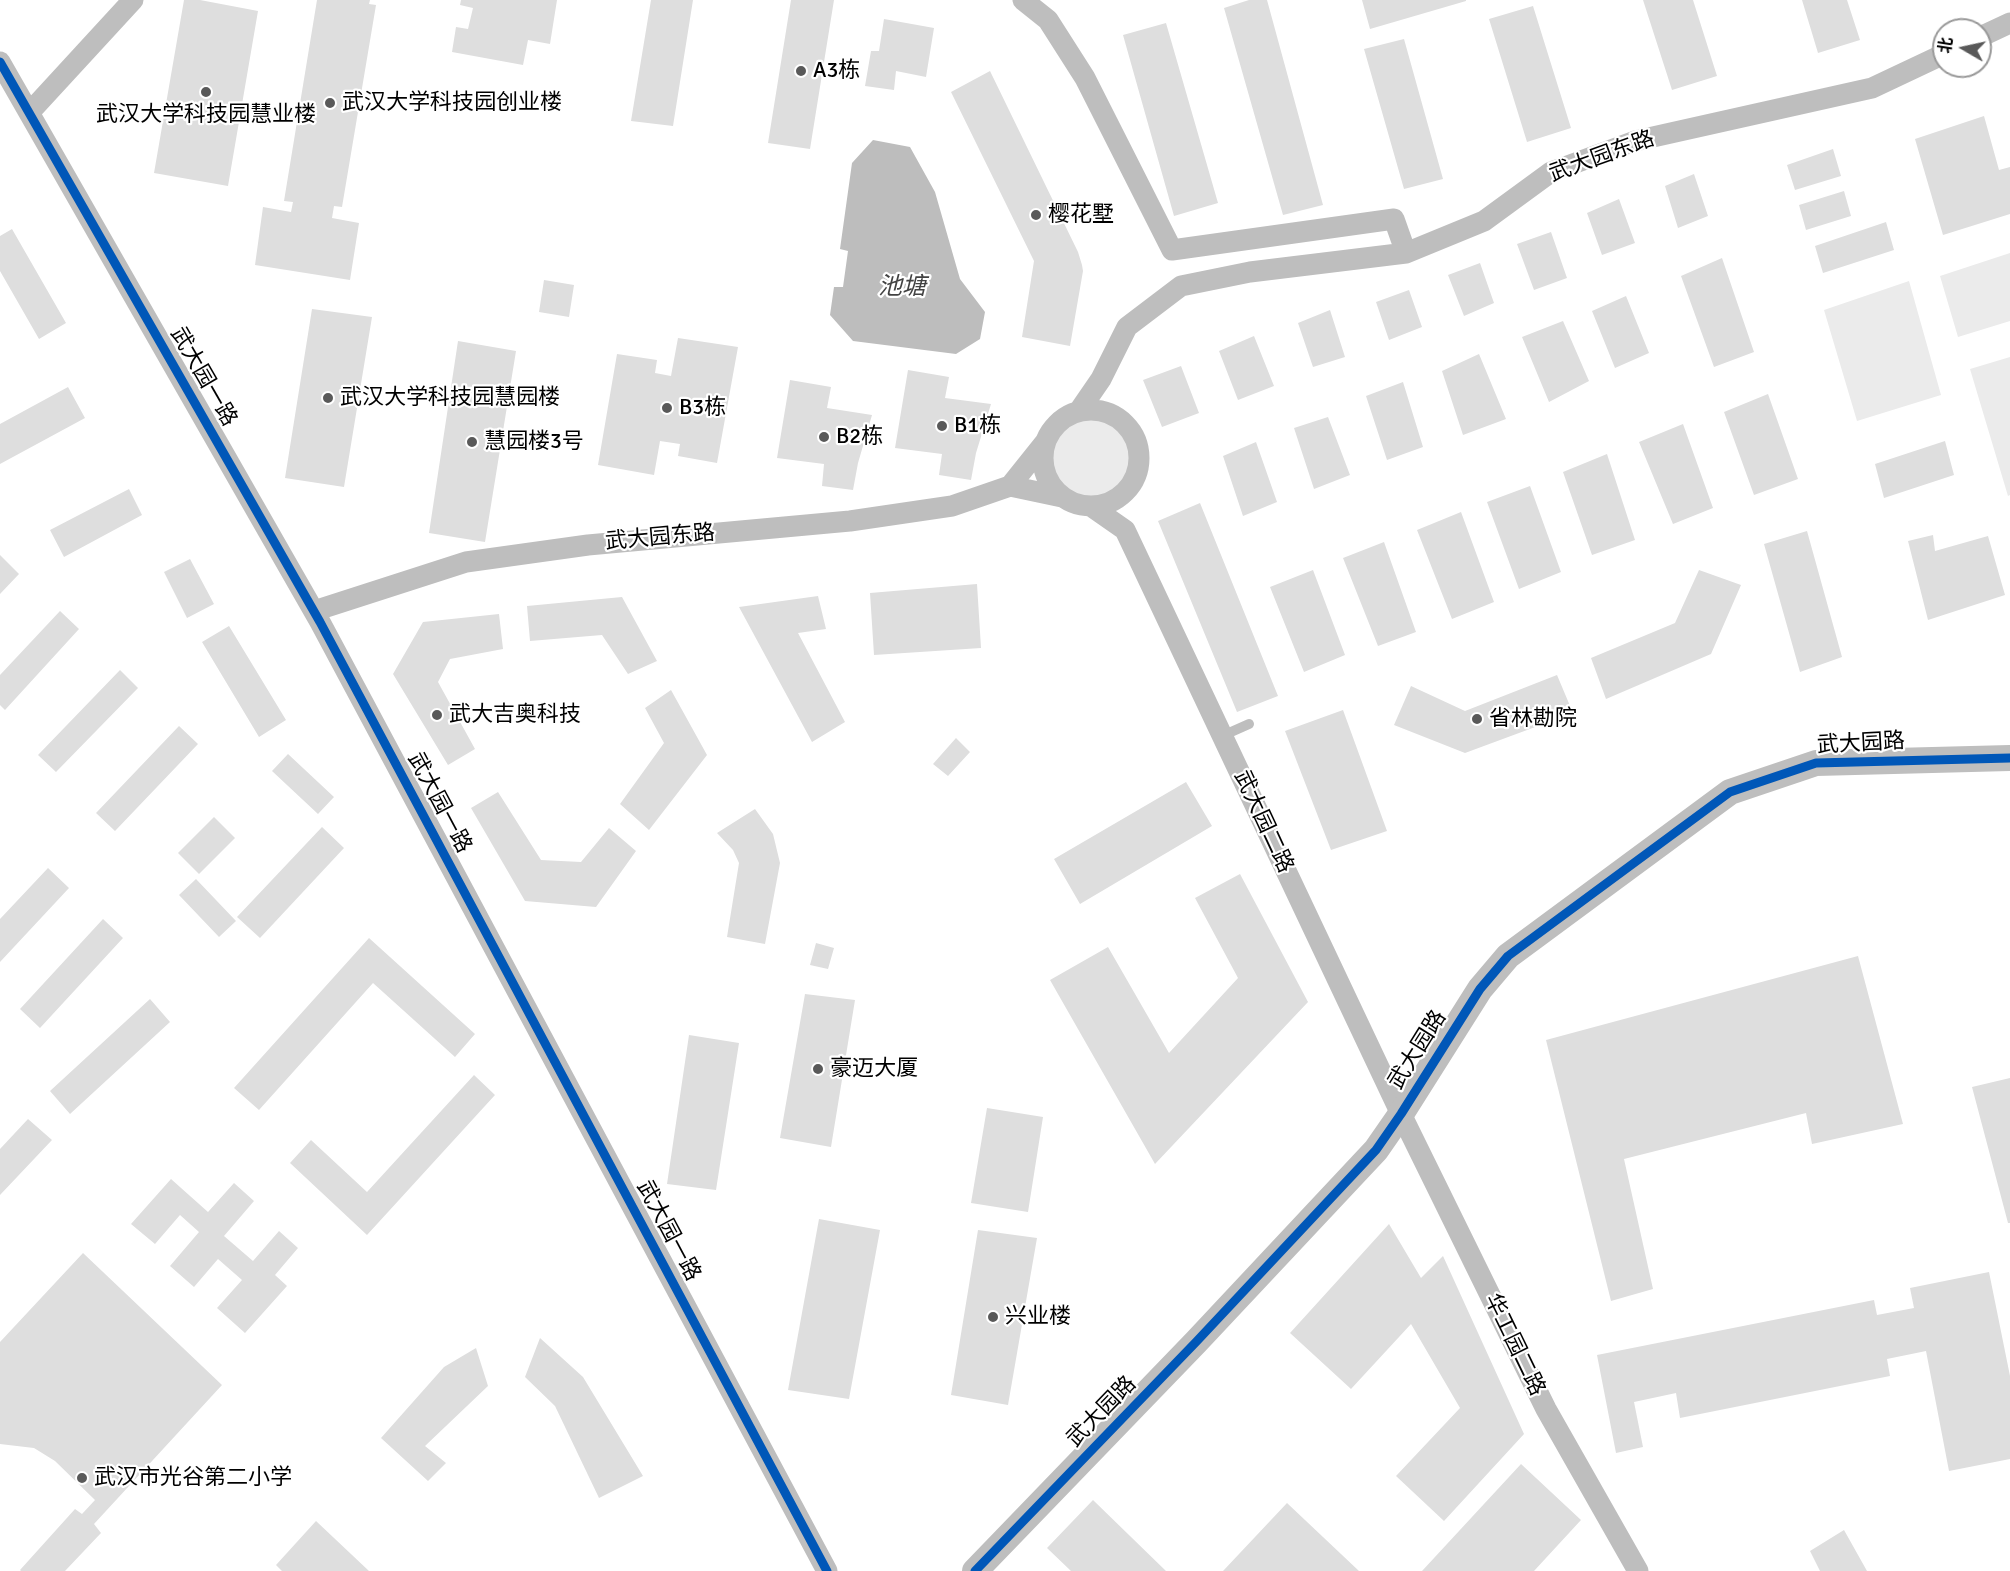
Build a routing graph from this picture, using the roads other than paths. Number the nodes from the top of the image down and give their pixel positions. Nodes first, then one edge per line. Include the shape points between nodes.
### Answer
1 (133, 0) edge
2 (1023, 0) edge
3 (2010, 23) edge
4 (1992, 31) edge
5 (1932, 60) edge
6 (0, 62) edge
7 (29, 113) junction
8 (1406, 253) junction
9 (1101, 379) junction
10 (1079, 411) junction
11 (1125, 423) junction
12 (1046, 441) junction
13 (1132, 483) junction
14 (1010, 486) junction
15 (1062, 497) junction
16 (1092, 507) junction
17 (1125, 530) junction
18 (314, 611) junction
19 (1249, 724) dead end
20 (1222, 736) junction
21 (2010, 758) edge
22 (1401, 1114) junction
23 (827, 1571) edge
24 (975, 1571) edge
25 (1638, 1571) edge

1 - 7 street
2 - 8 street via 1048,20 1085,78 1172,250 1394,219
3 - 4 street
5 - 8 street, 武大园东路 via 1872,88 1635,141 1551,172 1484,221
6 - 7 street, 武大园一路
7 - 18 street, 武大园一路
8 - 9 street, 武大园东路 via 1250,272 1181,286 1127,327
9 - 10 street, 武大园东路
9 - 11 street
10 - 11 street via 1111,414
10 - 12 street via 1065,417
11 - 13 street via 1139,452 1139,468
12 - 14 street
12 - 15 street via 1042,456 1044,472
13 - 16 street via 1122,496
13 - 17 street
14 - 15 street
14 - 18 street, 武大园东路 via 952,507 850,521 588,545 466,562
15 - 16 street via 1076,505
16 - 17 street
17 - 20 street, 武大园二路
18 - 23 street, 武大园一路
19 - 20 lane
20 - 22 street, 武大园二路
21 - 22 street, 武大园路 via 1816,763 1730,792 1508,956 1480,989
22 - 24 street, 武大园路 via 1376,1149
22 - 25 street, 华工园二路 via 1546,1409

